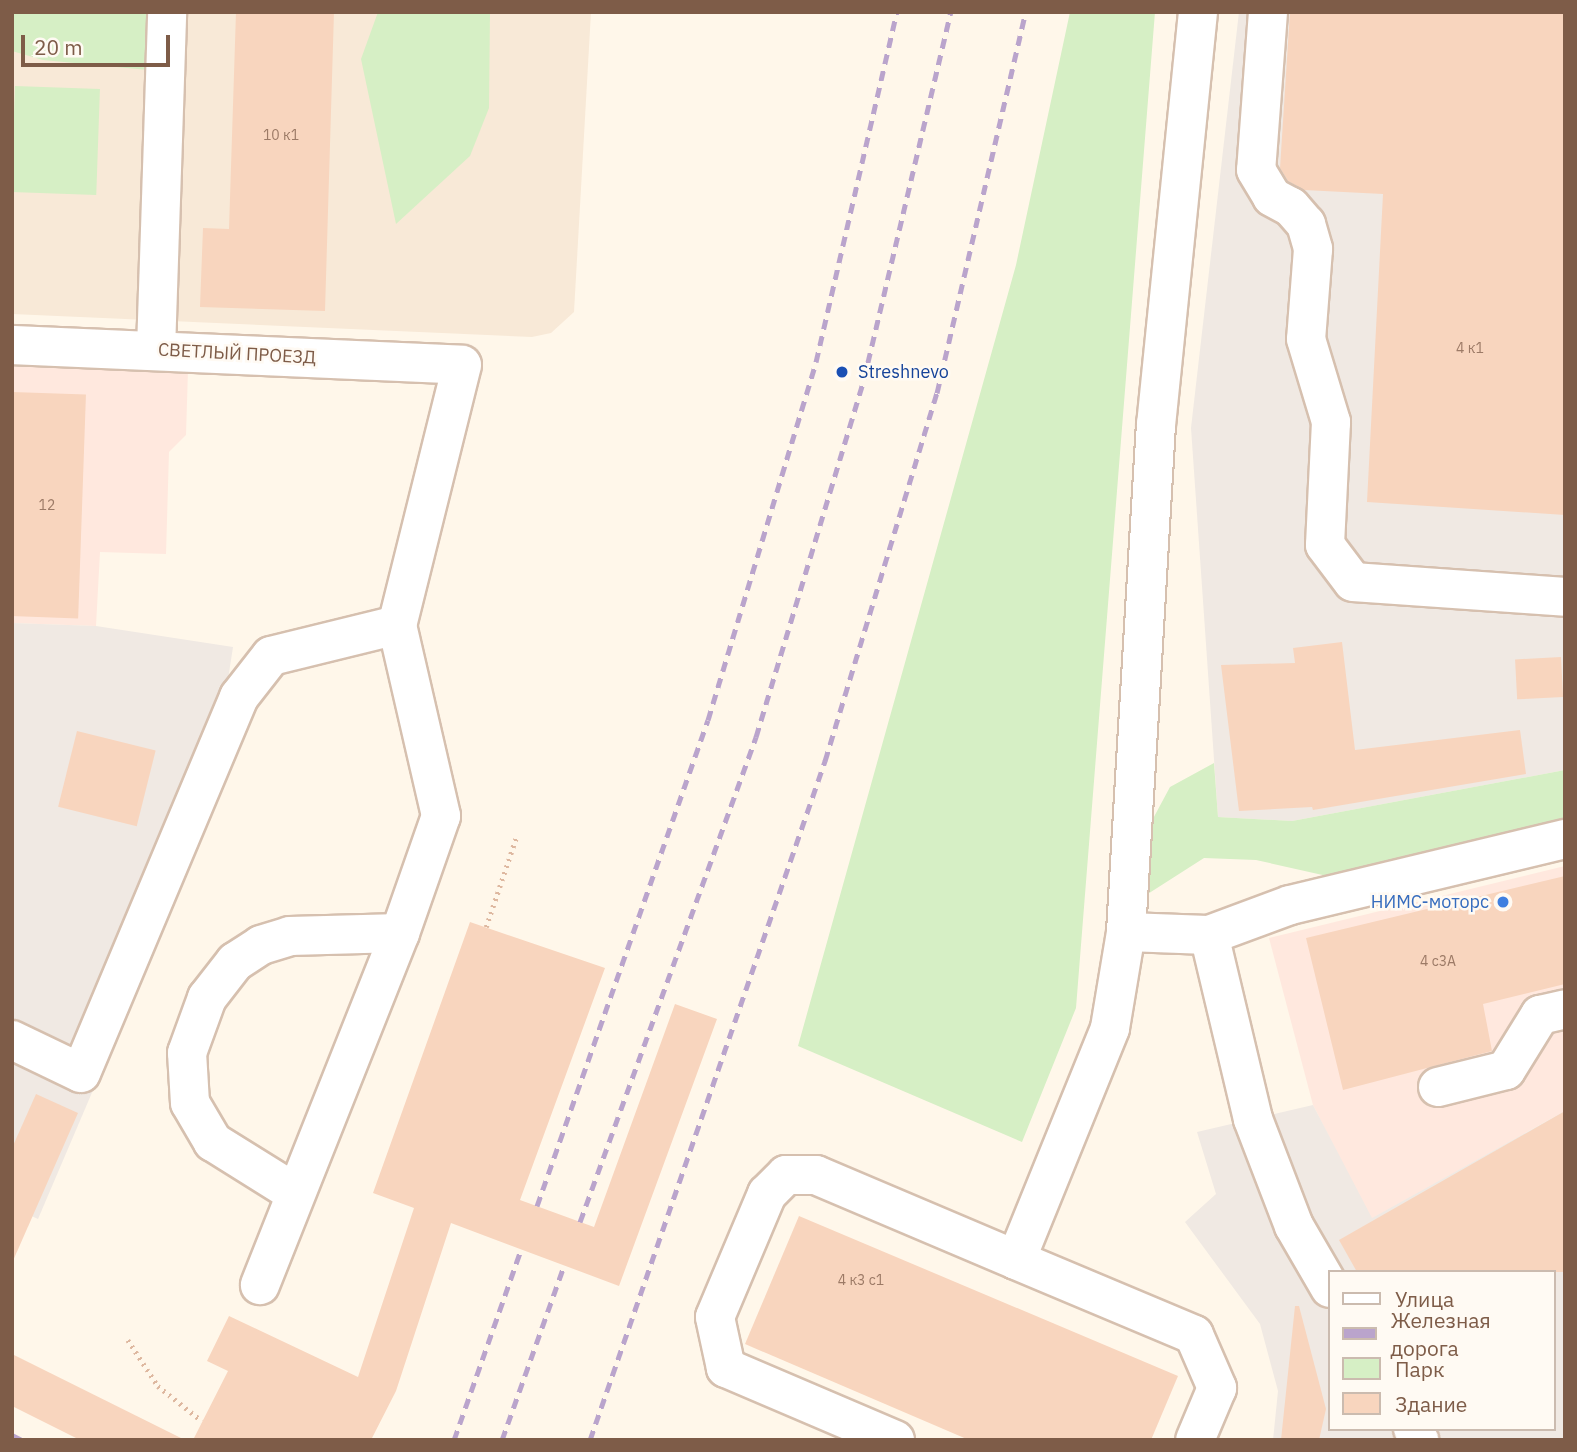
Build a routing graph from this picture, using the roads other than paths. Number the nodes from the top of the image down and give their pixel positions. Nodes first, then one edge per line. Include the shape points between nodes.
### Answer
1 (167, 12) edge
2 (1198, 12) edge
3 (1268, 12) edge
4 (12, 345) edge
5 (156, 350) junction
6 (1565, 597) edge
7 (397, 625) junction
8 (1565, 839) edge
9 (1126, 932) junction
10 (400, 933) junction
11 (1209, 935) junction
12 (1565, 1009) edge
13 (12, 1040) edge
14 (1438, 1087) dead end
15 (295, 1193) junction
16 (1016, 1260) junction
17 (260, 1285) dead end
18 (1328, 1285) edge
19 (895, 1440) edge
20 (1195, 1440) edge

1 - 5 street
2 - 9 street via 1156,424
3 - 6 street via 1256,170 1272,197 1291,207 1306,224 1313,249 1307,339 1331,422 1325,545 1353,582
4 - 5 street, СВЕТЛЫЙ ПРОЕЗД
5 - 7 street, СВЕТЛЫЙ ПРОЕЗД via 461,366
7 - 10 street via 441,816
7 - 13 street via 271,656 239,697 81,1073
8 - 11 street via 1290,905
9 - 11 street
9 - 16 street via 1110,1028
10 - 15 street
10 - 15 street via 280,939 235,962 207,998 187,1053 190,1103 213,1142
11 - 18 street via 1253,1119 1294,1226
12 - 14 street via 1540,1015 1506,1070
15 - 17 street
16 - 19 street via 816,1175 786,1175 767,1194 715,1317 726,1368
16 - 20 street via 1194,1335 1217,1388

